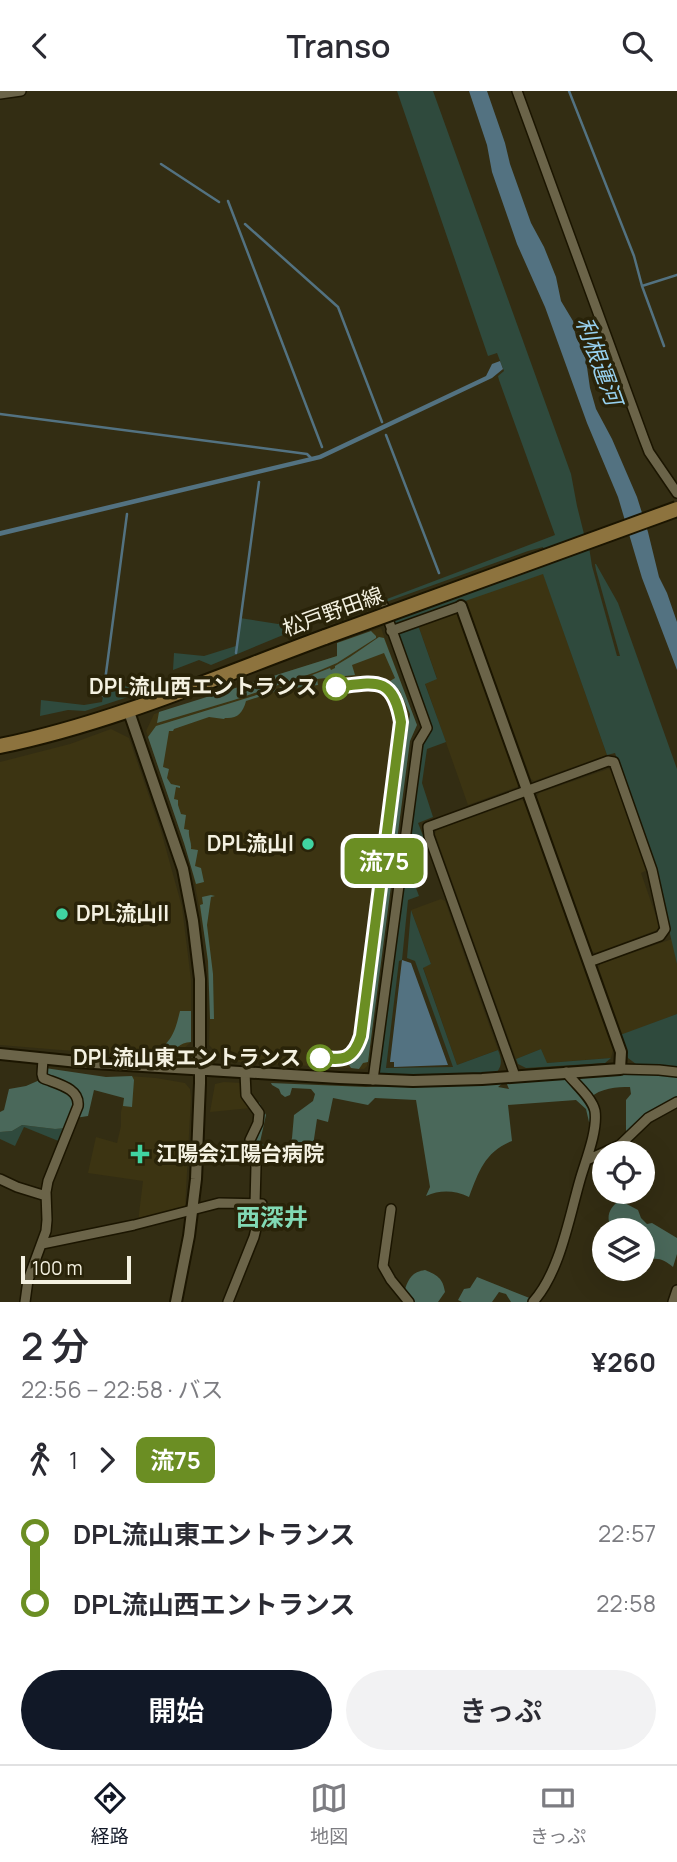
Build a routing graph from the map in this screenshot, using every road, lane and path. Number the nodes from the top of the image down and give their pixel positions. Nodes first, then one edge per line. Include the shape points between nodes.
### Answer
1 (21, 91) edge
2 (517, 91) edge
3 (0, 94) edge
4 (677, 493) edge
5 (677, 509) edge
6 (383, 605) dead end
7 (461, 606) joint
8 (391, 631) junction
9 (128, 709) junction
10 (0, 746) edge
11 (527, 790) junction
12 (589, 962) junction
13 (0, 1054) edge
14 (43, 1059) junction
15 (200, 1069) junction
16 (620, 1069) junction
17 (245, 1072) junction
18 (566, 1072) junction
19 (677, 1072) edge
20 (515, 1076) junction
21 (373, 1080) junction
22 (677, 1102) edge
23 (587, 1160) junction
24 (0, 1179) edge
25 (46, 1196) junction
26 (255, 1204) junction
27 (193, 1209) junction
28 (391, 1209) dead end
29 (42, 1244) junction
30 (677, 1290) edge
31 (25, 1302) edge
32 (176, 1302) edge
33 (228, 1302) edge
34 (409, 1302) edge
35 (533, 1302) edge
36 (673, 1302) edge

1 - 3 street
2 - 4 street via 649,452
5 - 9 main road, 松戸野田線, bridge
6 - 8 street
7 - 8 street
7 - 11 street
8 - 21 street via 427,728 418,743
9 - 10 main road, 松戸野田線
9 - 15 street via 189,894 200,979
11 - 12 street
11 - 12 street via 608,761 614,762 621,779 652,870 665,929 660,936
11 - 20 street via 431,825 428,831
12 - 16 street via 621,1052
13 - 14 street
14 - 15 street
14 - 25 street via 43,1078 76,1093 79,1099
15 - 17 street
15 - 27 street
16 - 18 street
16 - 19 street
17 - 21 street
17 - 26 street via 246,1095 259,1113 250,1140 256,1166
18 - 20 street
18 - 23 street via 595,1112
20 - 21 street
22 - 23 street via 648,1118 620,1145
23 - 35 street via 565,1238
24 - 25 street
25 - 29 street
26 - 27 street via 219,1203
26 - 33 street via 262,1204 262,1209
27 - 29 street
27 - 32 street
28 - 34 street via 383,1266
29 - 31 street
30 - 36 street

